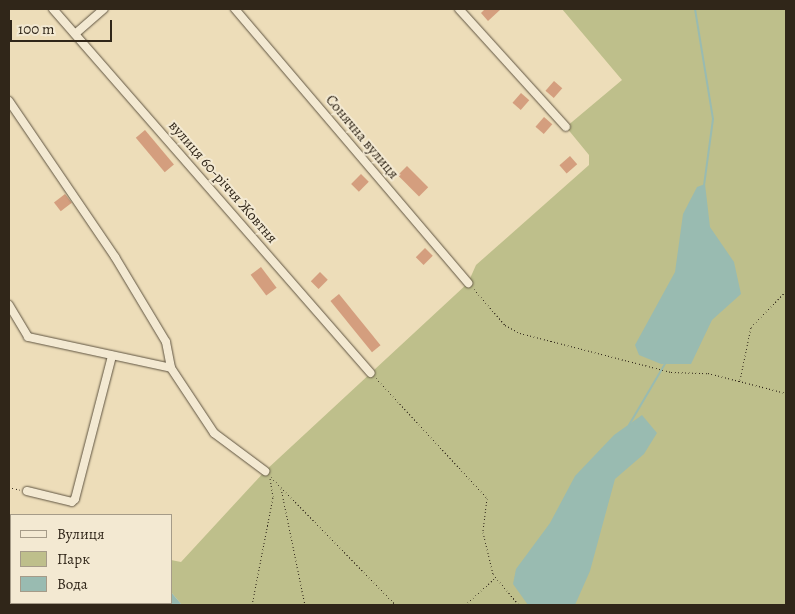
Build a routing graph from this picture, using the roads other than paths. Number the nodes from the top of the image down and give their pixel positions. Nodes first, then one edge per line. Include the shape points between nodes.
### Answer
1 (53, 9) edge
2 (104, 9) edge
3 (236, 9) edge
4 (459, 9) edge
5 (75, 34) junction
6 (9, 101) edge
7 (566, 127) dead end
8 (468, 283) road end
9 (9, 305) edge
10 (112, 356) junction
11 (171, 368) junction
12 (371, 373) road end
13 (268, 474) road end
14 (27, 491) road end

1 - 5 street, вулиця 60-річчя Жовтня
2 - 5 street
3 - 8 street, Сонячна вулиця
4 - 7 street
5 - 12 street, вулиця 60-річчя Жовтня
6 - 11 street via 115,257 166,342
9 - 10 street via 28,337
10 - 11 street
10 - 14 street via 75,499 72,502
11 - 13 street via 218,439

